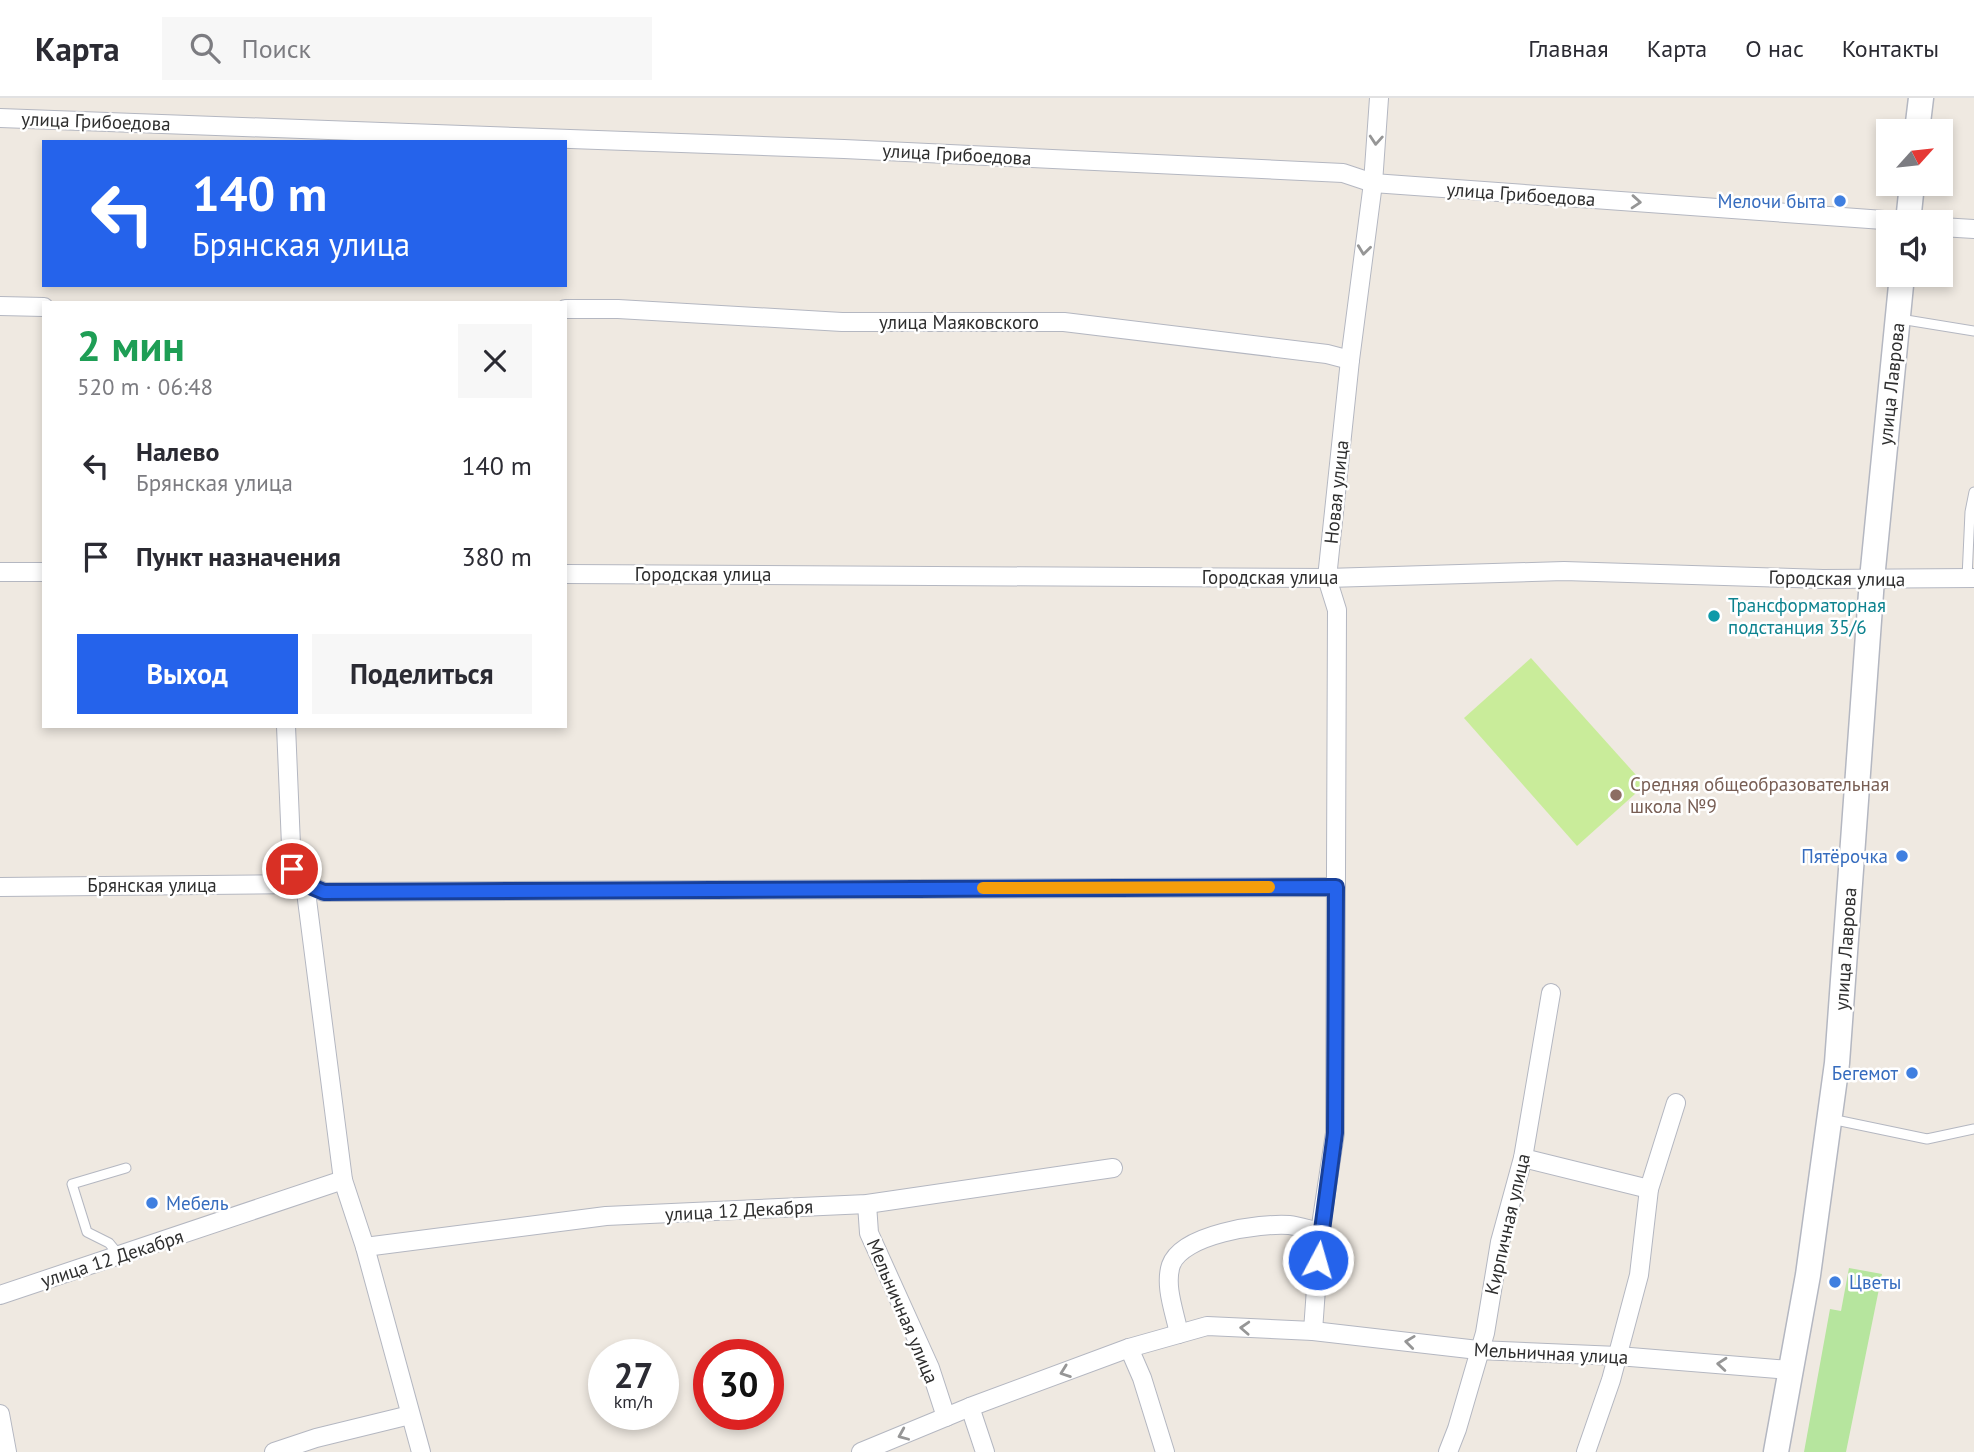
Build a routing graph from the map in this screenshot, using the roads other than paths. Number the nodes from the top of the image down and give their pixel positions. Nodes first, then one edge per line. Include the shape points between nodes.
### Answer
1 (1379, 98) edge
2 (1921, 98) edge
3 (0, 118) edge
4 (1918, 119) edge
5 (1373, 183) junction
6 (1876, 220) edge
7 (1953, 228) edge
8 (1974, 229) edge
9 (1901, 287) edge
10 (0, 306) edge
11 (42, 307) edge
12 (567, 309) edge
13 (1898, 319) junction
14 (1974, 331) edge
15 (1350, 360) junction
16 (1974, 498) edge
17 (0, 572) edge
18 (42, 572) edge
19 (567, 574) edge
20 (1327, 578) junction
21 (1970, 578) edge
22 (1872, 579) junction
23 (286, 728) edge
24 (305, 884) junction
25 (0, 887) edge
26 (1336, 887) junction
27 (1551, 993) dead end
28 (1676, 1103) dead end
29 (1830, 1118) junction
30 (1974, 1129) edge
31 (1523, 1158) junction
32 (126, 1168) dead end
33 (1113, 1168) dead end
34 (343, 1180) junction
35 (1649, 1189) junction
36 (867, 1204) junction
37 (1320, 1232) junction
38 (365, 1247) junction
39 (120, 1256) junction
40 (0, 1294) edge
41 (1313, 1331) junction
42 (1179, 1334) junction
43 (1129, 1348) junction
44 (1478, 1350) junction
45 (1618, 1356) junction
46 (1790, 1370) junction
47 (970, 1407) junction
48 (0, 1414) edge
49 (410, 1415) junction
50 (946, 1417) junction
51 (7, 1452) edge
52 (274, 1452) edge
53 (421, 1452) edge
54 (861, 1452) edge
55 (985, 1452) edge
56 (1165, 1452) edge
57 (1448, 1452) edge
58 (1586, 1452) edge
59 (1776, 1452) edge

1 -> 5 street, Новая улица
2 - 4 main road
3 - 5 street, улица Грибоедова via 844,149 1343,173
5 -> 6 street, улица Грибоедова
5 -> 15 street, Новая улица
7 - 8 street
9 - 13 main road, улица Лаврова
10 - 11 street
12 - 15 street, улица Маяковского via 842,322 1064,322
13 - 14 lane
13 - 22 main road, улица Лаврова
15 - 20 street, Новая улица
16 - 21 lane
17 - 18 street
19 - 20 street, Городская улица
20 - 22 street, Городская улица via 1564,571
20 - 26 street, Новая улица via 1337,610
21 - 22 street, Городская улица
22 - 29 main road, улица Лаврова
23 - 24 street via 292,869
24 - 25 street, Брянская улица
24 - 26 street, Брянская улица via 324,892
24 - 34 street
26 - 37 street via 1335,1133
27 - 31 street, Кирпичная улица
28 - 35 street
29 - 30 lane via 1927,1139
29 - 46 main road, улица Лаврова
31 - 35 street
31 - 44 street, Кирпичная улица
32 - 39 lane via 72,1184 87,1232 109,1243
33 - 36 street, улица 12 Декабря
34 - 38 street
34 - 39 street, улица 12 Декабря
35 - 45 street via 1639,1275
36 - 38 street, улица 12 Декабря via 606,1216
36 - 50 street, Мельничная улица via 869,1233 930,1368
37 - 41 street
37 - 42 street via 1288,1225 1250,1228 1210,1236 1176,1256 1169,1276
38 - 49 street
39 - 40 street, улица 12 Декабря
41 -> 42 street, Мельничная улица via 1207,1326
44 -> 41 street, Мельничная улица
42 - 43 street, Мельничная улица
43 -> 47 street, Мельничная улица
43 - 56 street
44 - 45 street, Мельничная улица
44 - 57 street, Кирпичная улица
46 -> 45 street, Мельничная улица
45 - 58 street
46 - 59 main road, улица Лаврова
47 - 50 street, Мельничная улица
47 - 55 street
48 - 51 street
49 - 52 street
49 - 53 street
50 -> 54 street, Мельничная улица

